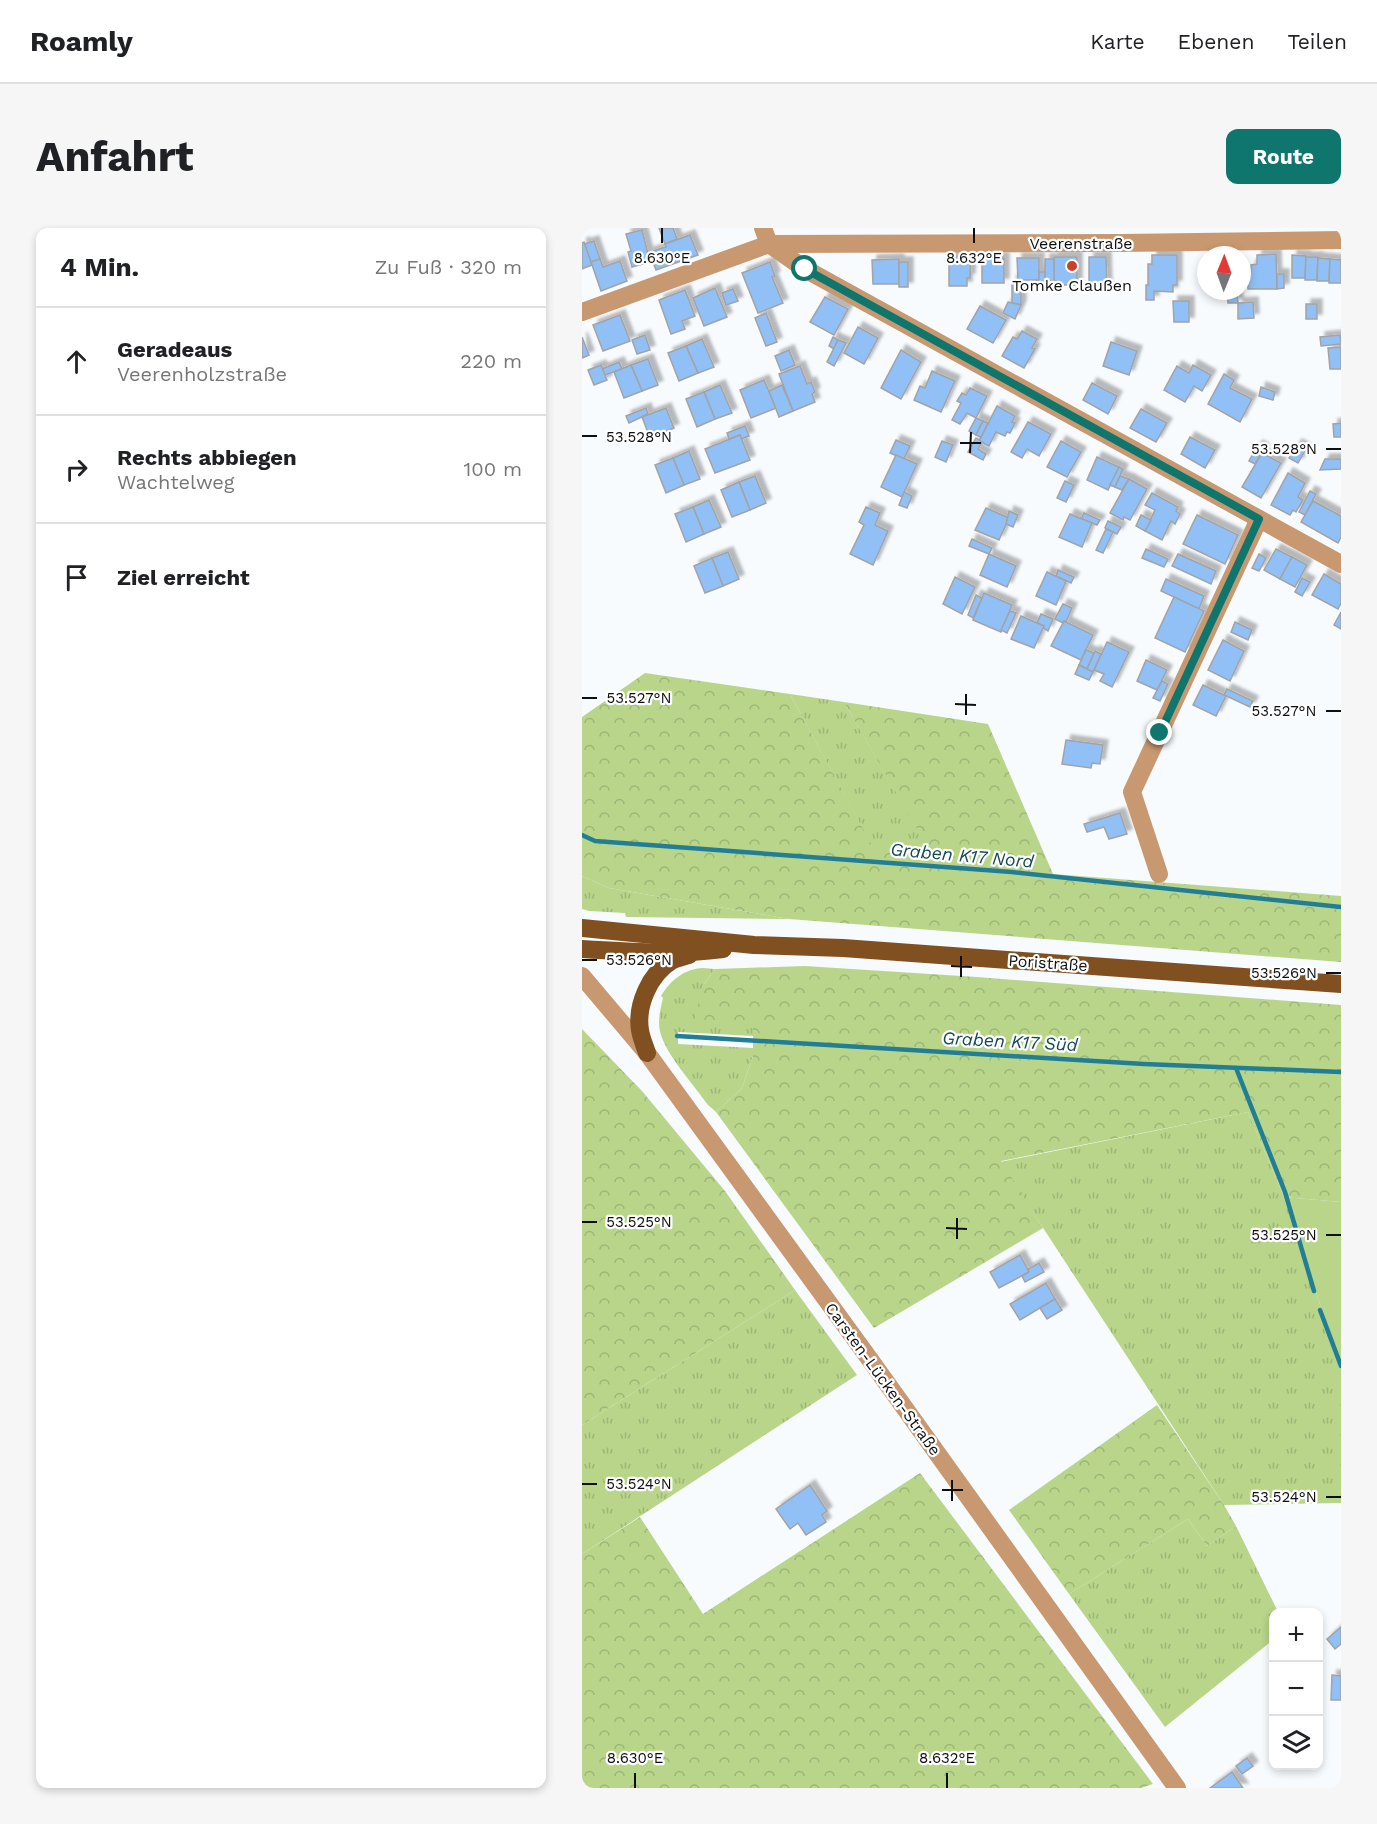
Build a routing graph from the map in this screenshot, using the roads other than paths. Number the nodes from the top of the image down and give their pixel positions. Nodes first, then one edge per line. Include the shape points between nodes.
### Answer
1 (766, 236) edge
2 (1341, 240) edge
3 (582, 312) edge
4 (1259, 519) junction
5 (1341, 564) edge
6 (1159, 874) dead end
7 (582, 928) edge
8 (754, 945) junction
9 (582, 949) edge
10 (699, 952) junction
11 (582, 976) edge
12 (1341, 984) edge
13 (647, 1053) junction
14 (1177, 1788) edge

1 - 2 street, Veerenstraße via 1121,243
1 - 3 street, Veerenstraße
1 - 4 street via 805,269
4 - 5 street
4 - 6 street via 1132,792
7 - 8 main road, Poristraße
8 - 10 main road, Poristraße
8 - 12 main road, Poristraße
9 - 10 main road, Poristraße
10 - 13 main road via 672,960 650,982 640,1010 640,1030
11 - 13 street, Carsten-Lücken-Straße
13 - 14 street, Carsten-Lücken-Straße

